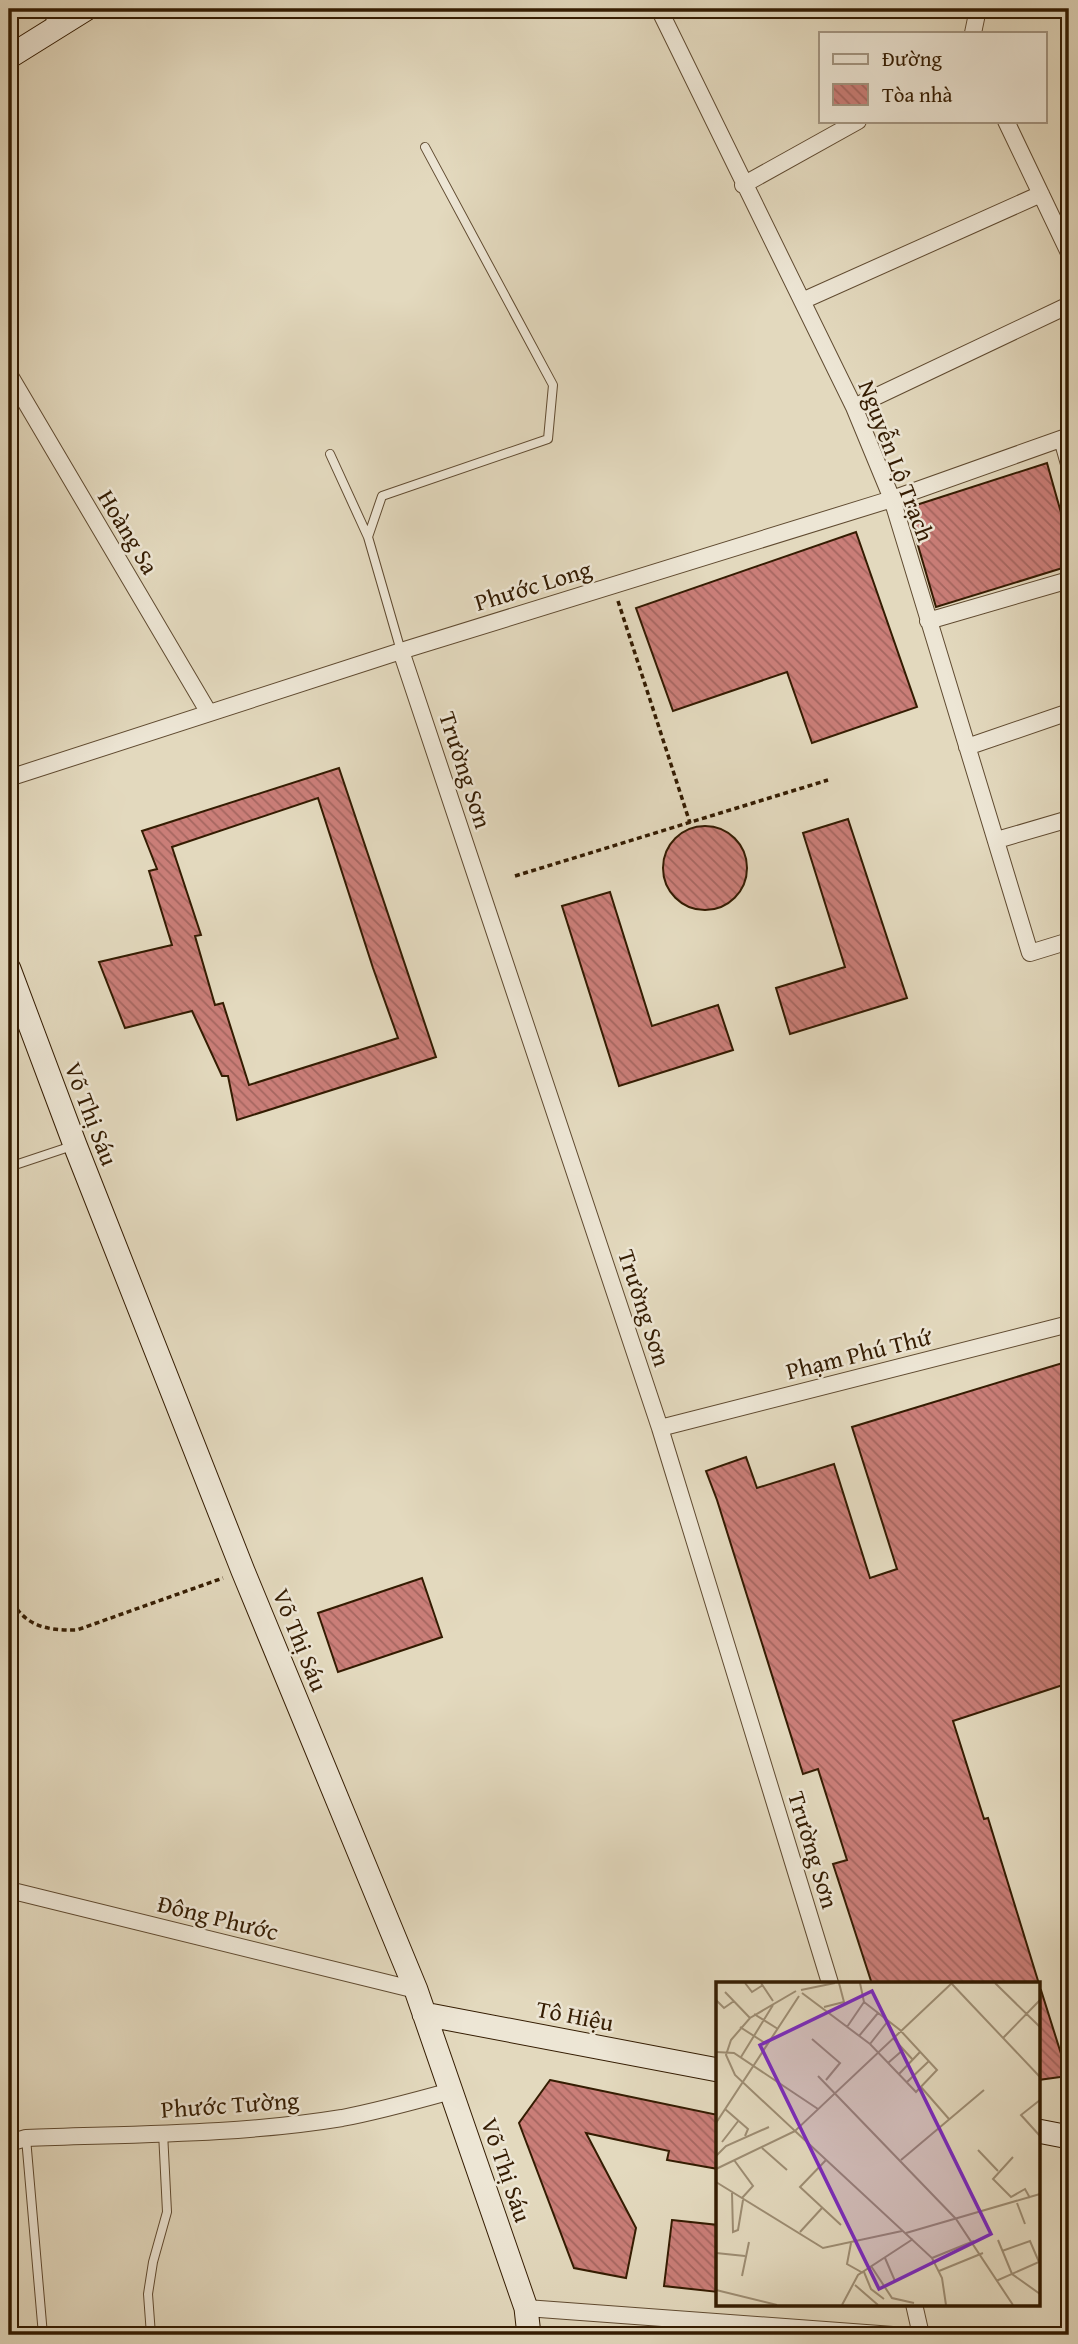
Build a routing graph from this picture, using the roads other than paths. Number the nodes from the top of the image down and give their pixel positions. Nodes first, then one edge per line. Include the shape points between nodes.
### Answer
1 (86, 9) edge
2 (659, 9) edge
3 (974, 10) edge
4 (54, 17) edge
5 (973, 32) edge
6 (9, 57) edge
7 (856, 122) edge
8 (1006, 122) edge
9 (425, 147) dead end
10 (743, 185) junction
11 (1041, 194) junction
12 (1069, 253) edge
13 (802, 300) junction
14 (1069, 305) edge
15 (9, 373) edge
16 (854, 407) junction
17 (1066, 437) edge
18 (330, 454) dead end
19 (1069, 464) edge
20 (891, 499) junction
21 (368, 537) junction
22 (1069, 580) edge
23 (929, 621) junction
24 (401, 651) junction
25 (1069, 712) edge
26 (209, 713) junction
27 (967, 747) junction
28 (9, 778) edge
29 (1069, 819) edge
30 (997, 840) junction
31 (1069, 942) edge
32 (9, 969) edge
33 (75, 1145) junction
34 (9, 1167) edge
35 (1069, 1324) edge
36 (660, 1428) junction
37 (9, 1890) edge
38 (830, 1982) edge
39 (416, 1990) junction
40 (424, 2014) junction
41 (716, 2070) edge
42 (451, 2091) junction
43 (1040, 2131) edge
44 (163, 2132) junction
45 (1069, 2137) edge
46 (26, 2138) junction
47 (9, 2143) edge
48 (914, 2306) edge
49 (526, 2308) junction
50 (661, 2318) junction
51 (768, 2331) edge
52 (43, 2335) edge
53 (151, 2335) edge
54 (530, 2335) edge
55 (659, 2335) edge
56 (893, 2335) edge
57 (921, 2335) edge

1 - 4 main road
2 - 10 street, Nguyễn Lộ Trạch
3 - 5 street
4 - 6 main road
7 - 10 street
8 - 11 street
9 - 21 lane via 553,386 548,439 382,496
10 - 13 street, Nguyễn Lộ Trạch
11 - 12 street
11 - 13 street
13 - 16 street, Nguyễn Lộ Trạch
14 - 16 street
15 - 26 street, Hoàng Sa
16 - 20 street, Nguyễn Lộ Trạch
17 - 19 street
17 - 20 street, Phước Long
18 - 21 lane
20 - 23 street, Nguyễn Lộ Trạch
20 - 24 street, Phước Long
21 - 24 lane
22 - 23 street
23 - 27 street, Nguyễn Lộ Trạch
24 - 26 street, Phước Long
24 - 36 street, Trường Sơn
25 - 27 street
26 - 28 street, Phước Long
27 - 30 street, Nguyễn Lộ Trạch
29 - 30 street
30 - 31 street, Nguyễn Lộ Trạch via 1030,954
32 - 33 main road, Võ Thị Sáu
33 - 34 lane
33 - 39 main road, Võ Thị Sáu via 243,1571
35 - 36 street, Phạm Phú Thứ
36 - 38 street, Trường Sơn
37 - 39 street, Đông Phước
39 - 40 main road, Võ Thị Sáu
40 - 41 main road, Tô Hiệu
40 - 42 main road, Võ Thị Sáu
42 - 44 street, Phước Tường via 329,2119
42 - 49 main road, Võ Thị Sáu
43 - 45 main road
44 - 46 street, Phước Tường
44 - 53 lane via 167,2212 148,2294
46 - 47 street, Phước Tường
46 - 52 lane
48 - 57 street
49 - 50 street
49 - 54 main road, Võ Thị Sáu
50 - 51 street
50 - 55 street
51 - 56 street

